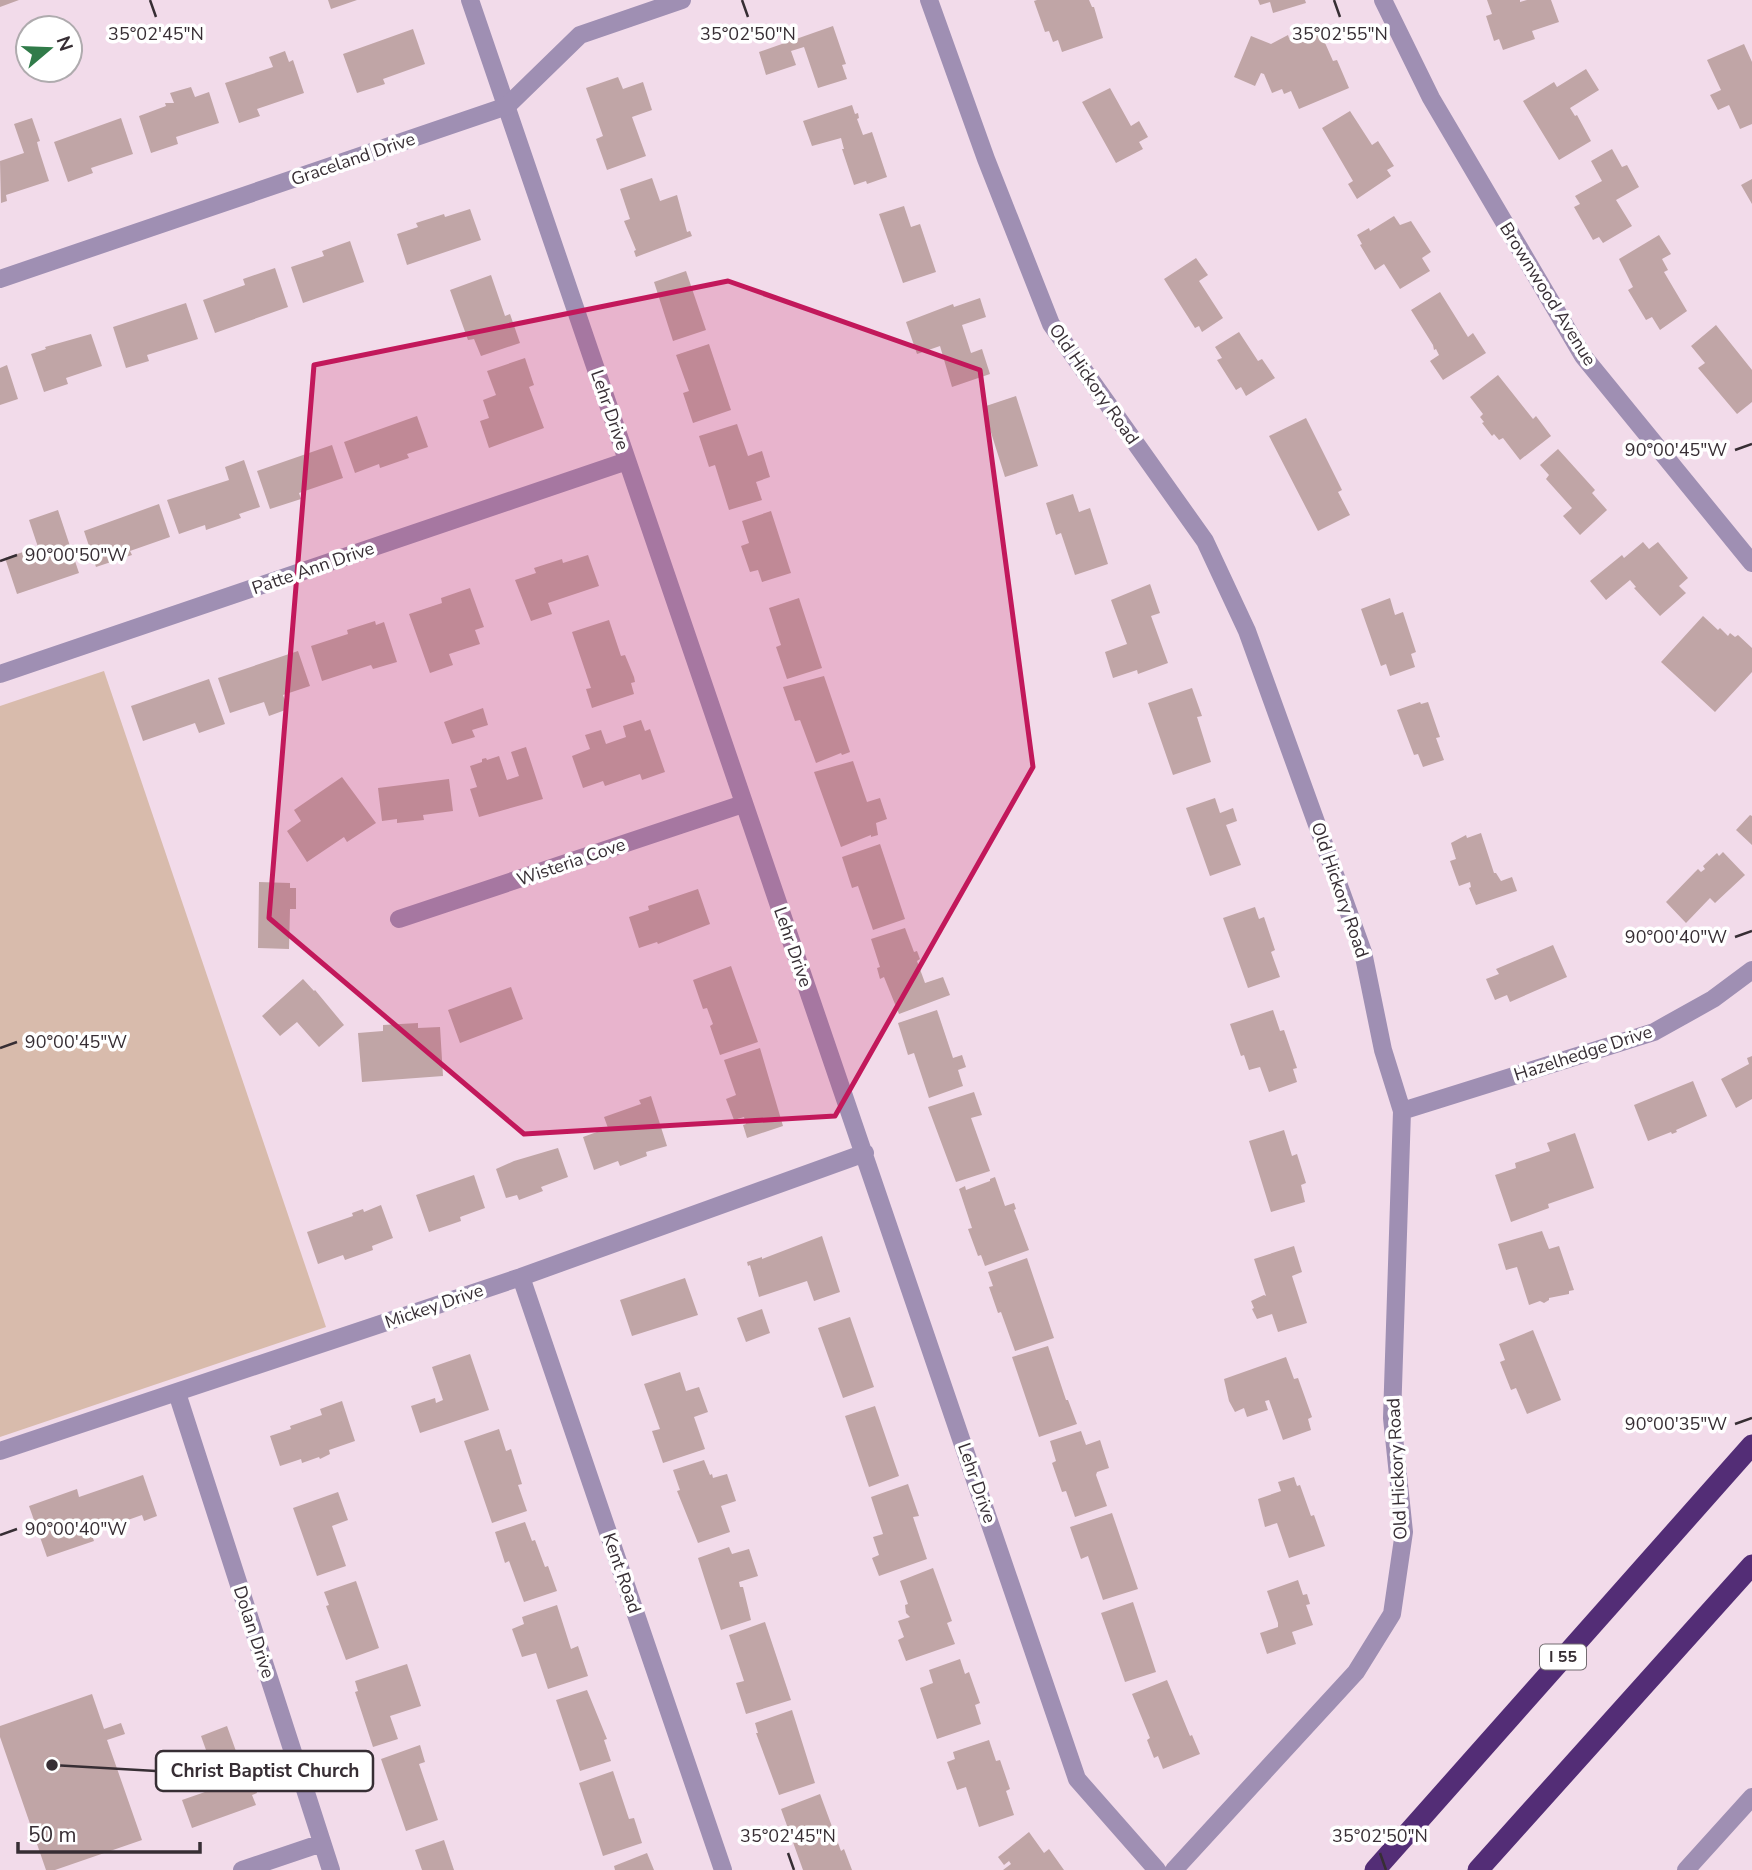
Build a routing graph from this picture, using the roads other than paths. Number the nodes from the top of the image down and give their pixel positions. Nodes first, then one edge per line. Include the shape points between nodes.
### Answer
1 (470, 0) edge
2 (682, 0) edge
3 (929, 0) edge
4 (1382, 0) edge
5 (507, 106) junction
6 (0, 279) edge
7 (627, 461) junction
8 (1752, 562) edge
9 (0, 674) edge
10 (743, 804) junction
11 (398, 919) dead end
12 (1752, 970) edge
13 (1402, 1111) junction
14 (865, 1153) junction
15 (521, 1277) junction
16 (177, 1393) junction
17 (1752, 1444) edge
18 (0, 1451) edge
19 (1752, 1565) edge
20 (1752, 1797) edge
21 (321, 1843) junction
22 (242, 1870) edge
23 (331, 1870) edge
24 (723, 1870) edge
25 (1157, 1870) edge
26 (1174, 1870) edge
27 (1375, 1870) edge
28 (1478, 1870) edge
29 (1686, 1870) edge

1 - 5 street, Lehr Drive
2 - 5 street, Graceland Drive via 580,35
3 - 13 street, Old Hickory Road via 1051,324 1205,541 1247,631 1363,952 1383,1050
4 - 8 street, Brownwood Avenue via 1431,98 1583,356
5 - 6 street, Graceland Drive
5 - 7 street, Lehr Drive
7 - 9 street, Patte Ann Drive
7 - 10 street, Lehr Drive
10 - 11 street, Wisteria Cove
10 - 14 street, Lehr Drive
12 - 13 street, Hazelhedge Drive via 1713,999 1654,1032
13 - 26 street, Old Hickory Road via 1392,1418 1404,1532 1392,1614 1356,1672
14 - 15 street, Mickey Drive
14 - 25 street, Lehr Drive via 1077,1779
15 - 16 street, Mickey Drive
15 - 24 street, Kent Road
16 - 18 street, Mickey Drive
16 - 21 street, Dolan Drive
17 - 27 highway, I 55
19 - 28 highway
20 - 29 street
21 - 22 street
21 - 23 street, Dolan Drive

